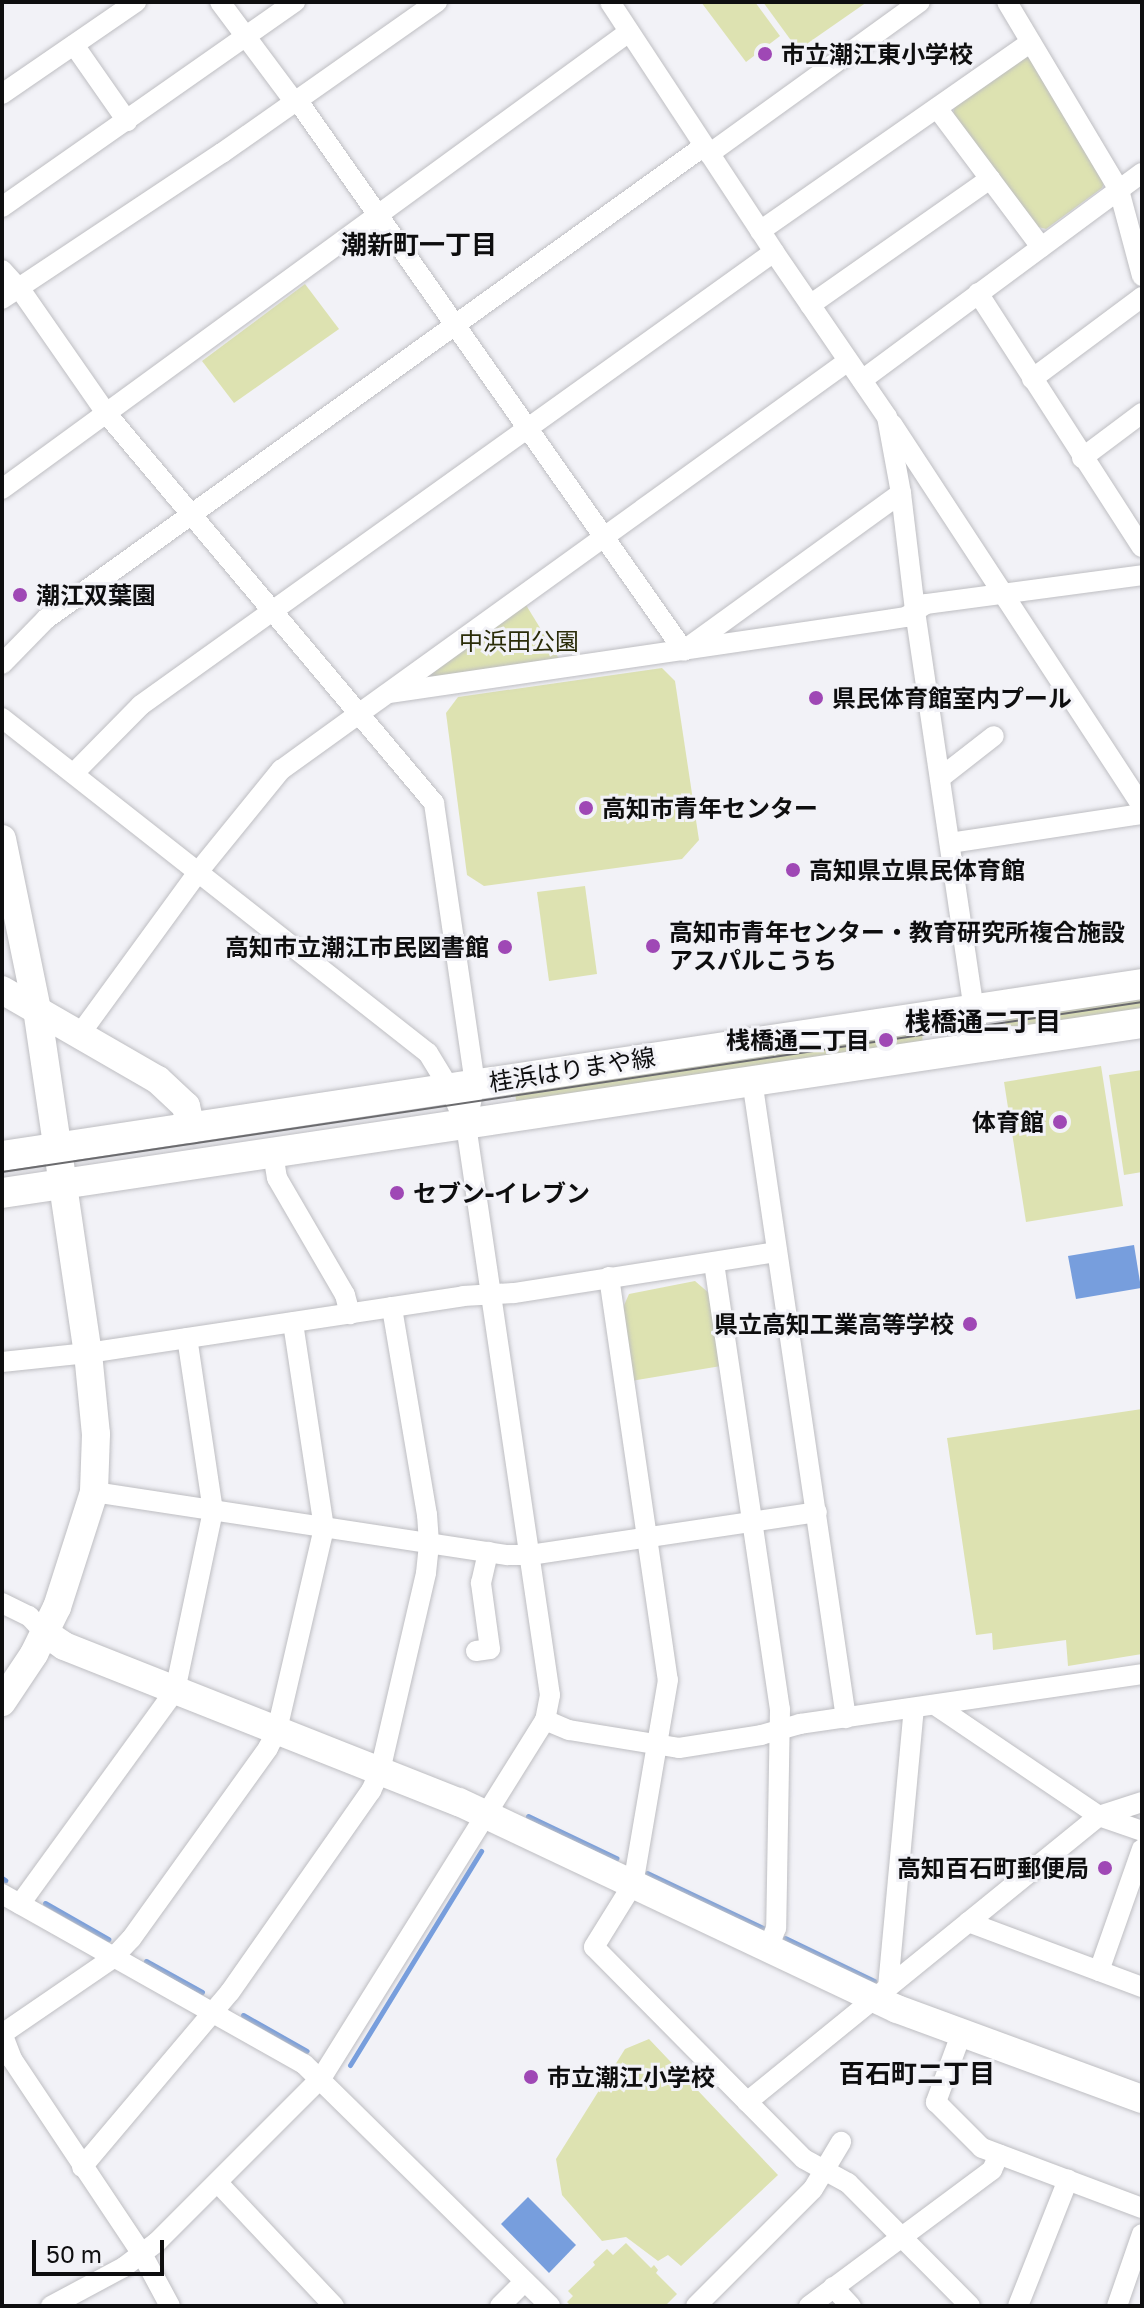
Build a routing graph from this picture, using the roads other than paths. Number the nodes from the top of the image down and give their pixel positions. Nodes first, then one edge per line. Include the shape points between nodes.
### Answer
1 (136, 2) edge
2 (220, 2) edge
3 (295, 2) edge
4 (437, 2) edge
5 (610, 2) edge
6 (920, 2) edge
7 (1007, 2) edge
8 (629, 32) junction
9 (246, 38) junction
10 (1031, 42) junction
11 (74, 45) junction
12 (2, 94) edge
13 (295, 101) junction
14 (937, 108) junction
15 (127, 121) junction
16 (706, 150) junction
17 (1142, 173) edge
18 (990, 179) junction
19 (1119, 190) junction
20 (2, 207) edge
21 (378, 215) junction
22 (760, 231) junction
23 (1041, 247) junction
24 (774, 252) junction
25 (2, 270) edge
26 (1142, 276) edge
27 (978, 293) junction
28 (10, 294) edge
29 (1142, 297) edge
30 (810, 305) junction
31 (455, 323) junction
32 (848, 361) junction
33 (1032, 379) junction
34 (862, 380) junction
35 (106, 413) junction
36 (1142, 413) edge
37 (887, 417) junction
38 (529, 428) junction
39 (1082, 458) junction
40 (2, 489) edge
41 (901, 493) junction
42 (190, 513) junction
43 (604, 536) junction
44 (1142, 547) edge
45 (1142, 575) edge
46 (1005, 593) junction
47 (274, 611) junction
48 (915, 611) junction
49 (684, 651) junction
50 (2, 664) edge
51 (386, 694) junction
52 (359, 713) junction
53 (2, 718) edge
54 (994, 736) dead end
55 (74, 773) junction
56 (940, 778) junction
57 (1142, 806) edge
58 (1142, 814) edge
59 (2, 839) edge
60 (950, 843) junction
61 (198, 872) junction
62 (1142, 984) edge
63 (2, 990) edge
64 (37, 1009) junction
65 (974, 1010) junction
66 (1142, 1023) edge
67 (80, 1034) junction
68 (979, 1047) junction
69 (752, 1080) junction
70 (463, 1087) junction
71 (466, 1125) junction
72 (191, 1129) junction
73 (58, 1147) junction
74 (273, 1153) junction
75 (2, 1156) edge
76 (63, 1184) junction
77 (2, 1193) edge
78 (777, 1252) junction
79 (714, 1263) junction
80 (609, 1277) junction
81 (492, 1294) junction
82 (392, 1307) junction
83 (350, 1314) junction
84 (293, 1322) junction
85 (187, 1338) junction
86 (88, 1353) junction
87 (2, 1362) edge
88 (94, 1492) junction
89 (213, 1511) junction
90 (817, 1512) junction
91 (753, 1522) junction
92 (324, 1528) junction
93 (647, 1537) junction
94 (429, 1543) junction
95 (488, 1552) junction
96 (530, 1555) junction
97 (2, 1603) edge
98 (45, 1633) junction
99 (476, 1651) dead end
100 (1142, 1674) edge
101 (175, 1691) junction
102 (2, 1702) edge
103 (924, 1706) junction
104 (846, 1718) junction
105 (545, 1720) junction
106 (779, 1729) junction
107 (277, 1730) junction
108 (657, 1746) junction
109 (380, 1771) junction
110 (1142, 1802) edge
111 (484, 1814) junction
112 (1099, 1816) junction
113 (1142, 1831) edge
114 (1142, 1849) edge
115 (633, 1884) junction
116 (11, 1899) edge
117 (968, 1922) junction
118 (768, 1949) junction
119 (113, 1958) junction
120 (1099, 1971) junction
121 (1142, 1987) edge
122 (881, 1993) junction
123 (214, 2013) junction
124 (962, 2032) junction
125 (2, 2034) edge
126 (321, 2078) junction
127 (1142, 2099) edge
128 (747, 2102) junction
129 (841, 2142) dead end
130 (999, 2154) junction
131 (82, 2167) junction
132 (825, 2171) junction
133 (1068, 2180) junction
134 (218, 2183) junction
135 (1142, 2208) edge
136 (1142, 2234) edge
137 (901, 2235) junction
138 (142, 2254) junction
139 (525, 2281) junction
140 (833, 2287) junction
141 (51, 2306) edge
142 (170, 2306) edge
143 (334, 2306) edge
144 (500, 2306) edge
145 (550, 2306) edge
146 (696, 2306) edge
147 (809, 2306) edge
148 (851, 2306) edge
149 (970, 2306) edge
150 (1018, 2306) edge
151 (1117, 2306) edge

1 - 11 street
2 - 9 street
3 - 9 street
4 - 13 street
5 - 8 street
6 - 16 street
7 - 10 street
8 - 16 street
8 - 21 street
9 - 13 street
9 - 15 street
10 - 14 street
10 - 19 street
11 - 12 street
11 - 15 street
13 - 21 street
13 - 28 street
14 - 18 street
14 - 22 street
15 - 20 street
16 - 22 street
16 - 31 street
17 - 19 street
18 - 23 street
18 - 30 street
19 - 23 street
19 - 26 street
21 - 31 street
21 - 35 street
22 - 24 street
23 - 27 street
24 - 30 street
24 - 38 street
25 - 28 street
27 - 33 street
27 - 34 street
28 - 35 street
29 - 33 street
30 - 32 street
31 - 38 street
31 - 42 street
32 - 34 street
32 - 43 street
33 - 39 street
34 - 37 street
35 - 40 street
35 - 42 street
36 - 39 street
37 - 41 street
37 - 46 street
38 - 43 street
38 - 47 street
39 - 44 street
41 - 48 street
41 - 49 street
42 - 47 street
42 - 50 street via 46,619
43 - 49 street
43 - 51 street
45 - 46 street
46 - 48 street via 926,604
46 - 57 street
47 - 52 street
47 - 55 street via 141,705
48 - 49 street via 906,617
48 - 56 street
49 - 51 street
51 - 52 street
52 - 61 street via 263,787
52 - 70 street via 434,803
53 - 55 street
54 - 56 street
55 - 61 street
56 - 60 street
58 - 60 street
59 - 64 street
60 - 65 street
61 - 67 street
61 - 70 street via 428,1053
62 - 65 main road, 桂浜はりまや線
63 - 64 street
64 - 67 street
64 - 73 street
65 - 68 street
65 - 70 main road, 桂浜はりまや線
66 - 68 main road, 桂浜はりまや線
67 - 72 street via 158,1080 186,1106
68 - 69 main road, 桂浜はりまや線
69 - 71 main road, 桂浜はりまや線
69 - 78 street
70 - 71 street
70 - 72 main road, 桂浜はりまや線
71 - 74 main road, 桂浜はりまや線
71 - 81 street
72 - 73 main road, 桂浜はりまや線
73 - 75 main road, 桂浜はりまや線
73 - 76 street
74 - 76 main road, 桂浜はりまや線
74 - 83 street via 277,1178 345,1295
76 - 77 main road, 桂浜はりまや線
76 - 86 street
78 - 79 street
78 - 90 street
79 - 80 street
79 - 91 street
80 - 81 street
80 - 93 street
81 - 82 street
81 - 96 street
82 - 83 street
82 - 94 street
83 - 84 street
84 - 85 street
84 - 92 street
85 - 86 street
85 - 89 street
86 - 87 street
86 - 88 street via 96,1434
88 - 89 street
88 - 98 street
89 - 92 street
89 - 101 street
90 - 91 street
90 - 104 street
91 - 93 street
91 - 106 street
92 - 94 street
92 - 107 street
93 - 96 street
93 - 108 street via 668,1680
94 - 95 street
94 - 109 street
95 - 96 street
95 - 99 street via 481,1583 490,1649
96 - 105 street via 550,1695
97 - 98 street via 29,1616
98 - 101 street via 64,1646
98 - 102 street
100 - 103 street
101 - 107 street
101 - 116 street
103 - 104 street
103 - 112 street
103 - 122 street
104 - 106 street
105 - 108 street via 569,1730
105 - 111 street
106 - 108 street via 679,1748
106 - 118 street via 776,1928
107 - 109 street
107 - 119 street
108 - 115 street
109 - 111 street
109 - 123 street
110 - 112 street
111 - 115 street
111 - 126 street
112 - 113 street
112 - 117 street
114 - 120 street
115 - 118 street
115 - 128 street via 594,1947
116 - 119 street
117 - 120 street
117 - 122 street
118 - 122 street
119 - 123 street
119 - 125 street
120 - 121 street
122 - 124 street
122 - 128 street
123 - 126 street
123 - 131 street
124 - 127 street
124 - 130 street via 936,2102 982,2148
125 - 131 street via 12,2059
126 - 134 street
126 - 139 street
128 - 132 street via 804,2159
129 - 132 street
130 - 133 street
130 - 137 street via 992,2170
131 - 138 street
132 - 137 street via 848,2183
132 - 146 street
133 - 135 street
133 - 150 street
134 - 138 street
134 - 143 street
136 - 151 street
137 - 140 street
137 - 149 street
138 - 141 street
138 - 142 street
139 - 144 street
139 - 145 street
140 - 147 street
140 - 148 street

